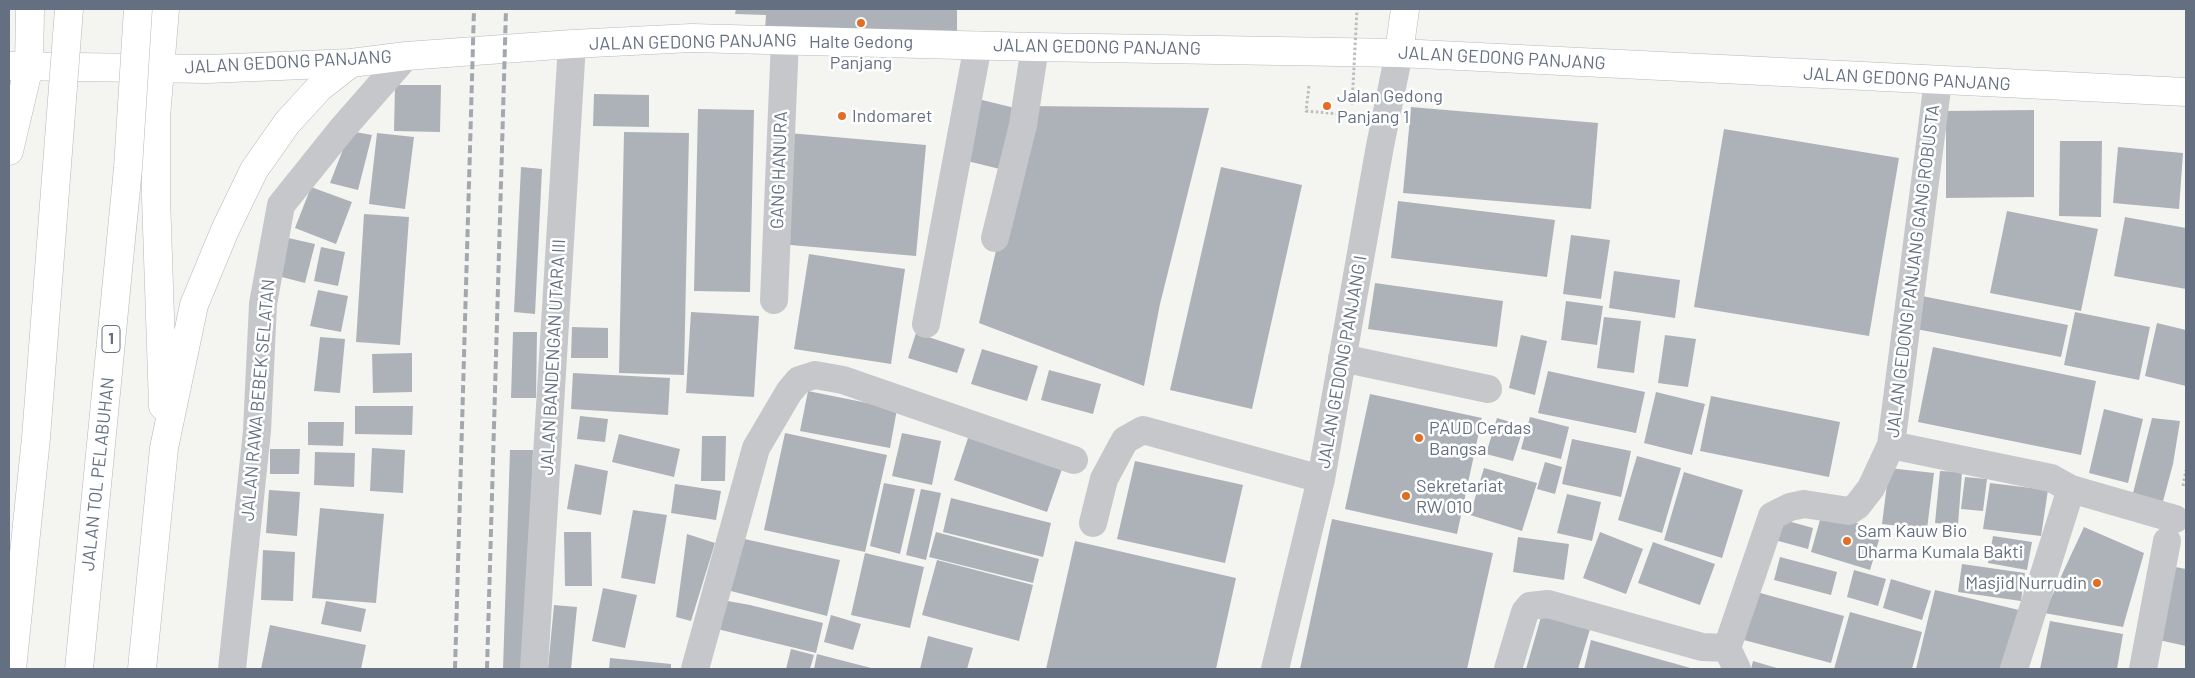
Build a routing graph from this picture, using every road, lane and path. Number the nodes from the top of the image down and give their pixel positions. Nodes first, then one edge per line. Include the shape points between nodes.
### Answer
1 (30, 9) edge
2 (69, 9) edge
3 (138, 9) edge
4 (166, 9) edge
5 (1357, 9) edge
6 (1405, 9) edge
7 (785, 40) junction
8 (572, 44) junction
9 (978, 46) junction
10 (1035, 47) junction
11 (1399, 53) junction
12 (406, 56) junction
13 (351, 62) junction
14 (19, 66) edge
15 (160, 67) junction
16 (1938, 81) junction
17 (2186, 92) edge
18 (1352, 105) dead end
19 (1306, 111) dead end
20 (1351, 116) dead end
21 (9, 151) edge
22 (995, 238) dead end
23 (774, 300) dead end
24 (926, 324) dead end
25 (1342, 358) junction
26 (1488, 389) dead end
27 (1891, 445) junction
28 (164, 448) junction
29 (1074, 460) dead end
30 (1321, 479) junction
31 (2071, 489) junction
32 (1093, 523) dead end
33 (1732, 658) edge
34 (12, 669) edge
35 (79, 669) edge
36 (142, 669) edge
37 (232, 669) edge
38 (534, 669) edge
39 (695, 669) edge
40 (1276, 669) edge
41 (1508, 669) edge
42 (2014, 669) edge
43 (2143, 669) edge

1 - 14 main road
2 - 34 main road, bridge via 36,438
3 - 35 main road, JALAN TOL PELABUHAN / 1, bridge via 127,178
4 - 15 main road
5 - 18 path, bridge
6 - 11 main road
7 - 8 main road, JALAN GEDONG PANJANG via 691,38
7 - 9 main road, JALAN GEDONG PANJANG
7 - 23 street, GANG HANURA
8 - 12 main road, JALAN GEDONG PANJANG
8 - 38 street, JALAN BANDENGAN UTARA III
9 - 10 main road, JALAN GEDONG PANJANG
9 - 24 street
10 - 11 main road, JALAN GEDONG PANJANG
10 - 22 street via 1023,125
11 - 16 main road, JALAN GEDONG PANJANG
11 - 25 street, JALAN GEDONG PANJANG I
12 - 13 main road, JALAN GEDONG PANJANG
12 - 37 street, JALAN RAWA BEBEK SELATAN via 281,205 263,304 257,432
13 - 15 main road, JALAN GEDONG PANJANG via 208,69
13 - 28 main road via 318,88 287,123 250,179 225,230 194,305
14 - 15 main road, JALAN GEDONG PANJANG
14 - 21 main road
15 - 28 main road via 156,196
16 - 17 main road, JALAN GEDONG PANJANG
16 - 27 street, JALAN GEDONG PANJANG GANG ROBUSTA
19 - 20 path
25 - 26 street
25 - 30 street, JALAN GEDONG PANJANG I
27 - 31 street via 2051,478
27 - 33 street, JALAN GEDONG PANJANG GANG ROBUSTA via 1872,488 1849,511 1804,504 1772,516
28 - 36 main road
29 - 39 street via 844,380 815,375 799,380 756,448
30 - 32 street via 1143,430 1125,440 1104,479
30 - 40 street, JALAN GEDONG PANJANG I
31 - 42 street
31 - 43 street via 2171,530
33 - 41 street via 1548,604 1530,606 1525,612

